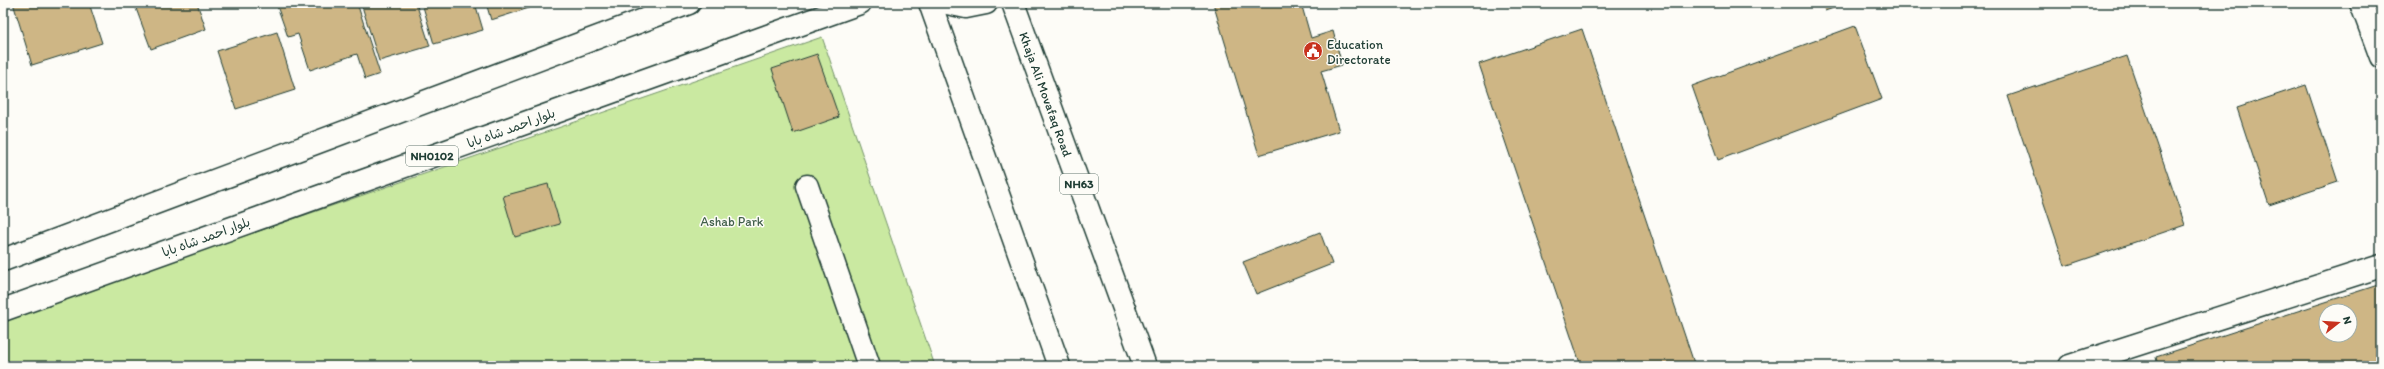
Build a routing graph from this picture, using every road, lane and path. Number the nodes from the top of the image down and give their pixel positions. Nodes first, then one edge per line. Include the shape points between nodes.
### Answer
1 (689, 3) edge
2 (860, 3) edge
3 (930, 3) edge
4 (947, 3) edge
5 (986, 3) edge
6 (1012, 3) edge
7 (2362, 3) edge
8 (2381, 57) edge
9 (807, 186) dead end
10 (3, 260) edge
11 (2381, 266) edge
12 (3, 310) edge
13 (869, 366) edge
14 (1060, 366) edge
15 (1145, 366) edge
16 (2070, 366) edge

1 - 10 main road
2 - 12 main road, بلوار احمد شاه بابا / NH0102
3 - 14 main road
4 - 5 main road via 966,7
6 - 15 main road, Khaja Ali Movafaq Road / NH63
7 - 8 main road
9 - 13 main road
11 - 16 main road

